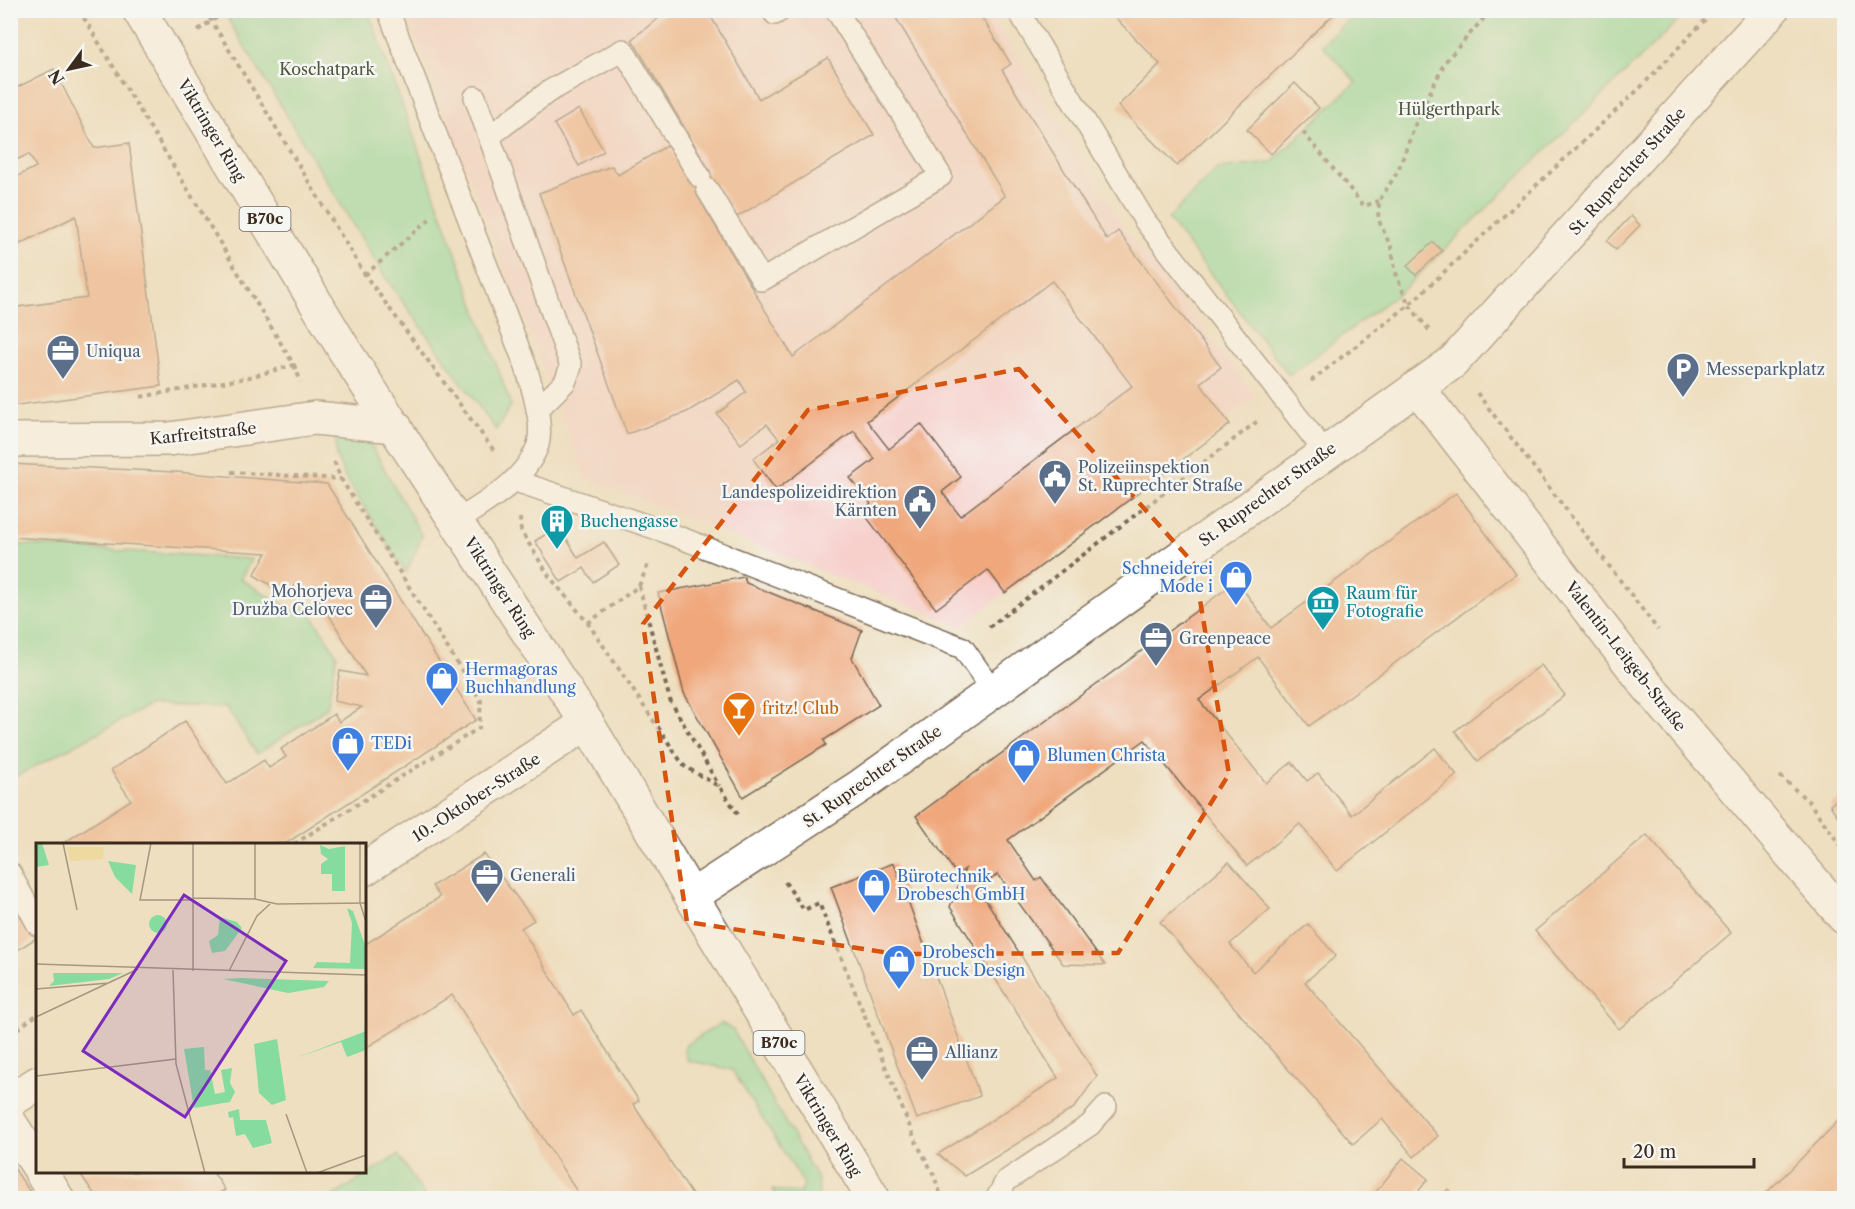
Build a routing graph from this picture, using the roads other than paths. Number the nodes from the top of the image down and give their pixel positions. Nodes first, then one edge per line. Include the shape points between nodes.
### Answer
1 (139, 10) edge
2 (388, 10) edge
3 (836, 10) edge
4 (1018, 10) edge
5 (1772, 10) edge
6 (475, 97) dead end
7 (490, 136) junction
8 (1417, 387) junction
9 (537, 410) junction
10 (395, 426) junction
11 (10, 440) edge
12 (1325, 452) junction
13 (516, 481) junction
14 (457, 521) junction
15 (993, 691) junction
16 (587, 723) junction
17 (366, 868) edge
18 (10, 873) edge
19 (692, 896) junction
20 (1845, 918) edge
21 (36, 921) edge
22 (36, 1084) edge
23 (10, 1101) edge
24 (1106, 1107) dead end
25 (10, 1123) edge
26 (36, 1163) edge
27 (42, 1173) edge
28 (869, 1196) edge
29 (57, 1198) edge
30 (997, 1198) edge

1 - 10 street, Viktringer Ring / B70c via 345,351
2 - 9 lane via 526,367
3 - 7 lane via 941,176 762,280 623,50 548,92
4 - 12 lane via 1145,221
5 - 8 street, St. Ruprechter Straße via 1453,362
6 - 7 lane
7 - 9 lane via 571,366 565,382
8 - 12 street, St. Ruprechter Straße
8 - 20 street, Valentin-Leitgeb-Straße via 1645,683
9 - 13 lane via 538,446
10 - 11 street, Karfreitstraße via 315,418 169,439
10 - 14 street, Viktringer Ring / B70c
12 - 15 street, St. Ruprechter Straße
13 - 14 lane
13 - 15 lane via 663,531 963,648
14 - 16 street, Viktringer Ring / B70c
15 - 19 street, St. Ruprechter Straße via 862,785
16 - 17 street, 10.-Oktober-Straße
16 - 19 street, Viktringer Ring / B70c
18 - 21 lane
19 - 28 street, Viktringer Ring / B70c
22 - 23 street
24 - 30 lane via 1090,1125 1006,1181
25 - 26 street
27 - 29 street

